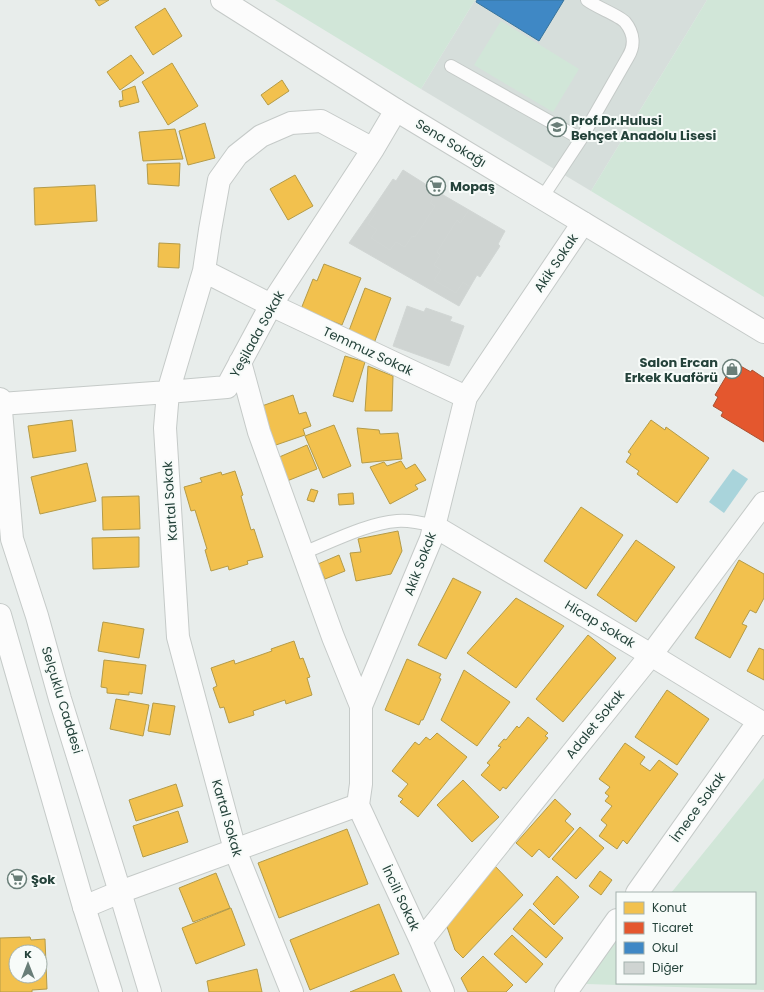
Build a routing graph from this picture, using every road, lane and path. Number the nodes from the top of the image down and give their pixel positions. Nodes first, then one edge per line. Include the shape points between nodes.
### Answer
1 (224, 0) edge
2 (587, 0) edge
3 (451, 66) dead end
4 (396, 110) junction
5 (581, 139) junction
6 (373, 149) junction
7 (542, 198) junction
8 (583, 223) junction
9 (204, 271) junction
10 (271, 305) junction
11 (764, 332) edge
12 (240, 362) junction
13 (168, 392) junction
14 (466, 397) junction
15 (0, 399) edge
16 (0, 404) edge
17 (764, 502) edge
18 (434, 526) junction
19 (303, 553) junction
20 (0, 615) edge
21 (651, 655) junction
22 (361, 706) junction
23 (762, 723) edge
24 (358, 805) junction
25 (235, 850) junction
26 (120, 892) junction
27 (638, 892) edge
28 (84, 907) junction
29 (616, 921) edge
30 (421, 941) junction
31 (111, 992) edge
32 (150, 992) edge
33 (292, 992) edge
34 (442, 992) edge
35 (566, 992) edge

1 - 4 street, Sena Sokağı
2 - 5 lane via 625,21 631,32 633,44 628,58
3 - 5 lane
4 - 6 street, Yeşilada Sokak
4 - 7 street, Sena Sokağı
5 - 7 lane
6 - 9 street, Kartal Sokak via 321,120 291,123 261,136 237,155 219,180
6 - 10 street, Yeşilada Sokak
7 - 8 street, Sena Sokağı
8 - 11 street, Sena Sokağı
8 - 14 street, Akik Sokak
9 - 10 street, Temmuz Sokak
9 - 13 street, Kartal Sokak
10 - 12 street, Yeşilada Sokak
10 - 14 street, Temmuz Sokak
12 - 13 street, Yeşilada Sokak via 227,387
12 - 19 street via 259,432
13 - 16 street, Yeşilada Sokak
13 - 25 street, Kartal Sokak via 165,428 178,637
14 - 18 street, Akik Sokak
15 - 16 street, Selçuklu Caddesi
16 - 26 street, Selçuklu Caddesi via 12,539
17 - 21 street, Adalet Sokak
18 - 19 lane via 411,521 385,522
18 - 21 street, Hicap Sokak
18 - 22 street, Akik Sokak via 431,539
19 - 22 street
20 - 28 street
21 - 23 street, Hicap Sokak
21 - 30 street, Adalet Sokak
22 - 24 street, Akik Sokak via 361,784
23 - 27 street, İmece Sokak
24 - 25 street
24 - 30 street, İncili Sokak
25 - 26 street
25 - 33 street, Kartal Sokak
26 - 28 street
26 - 32 street, Selçuklu Caddesi
28 - 31 street
29 - 35 street
30 - 34 street, İncili Sokak

